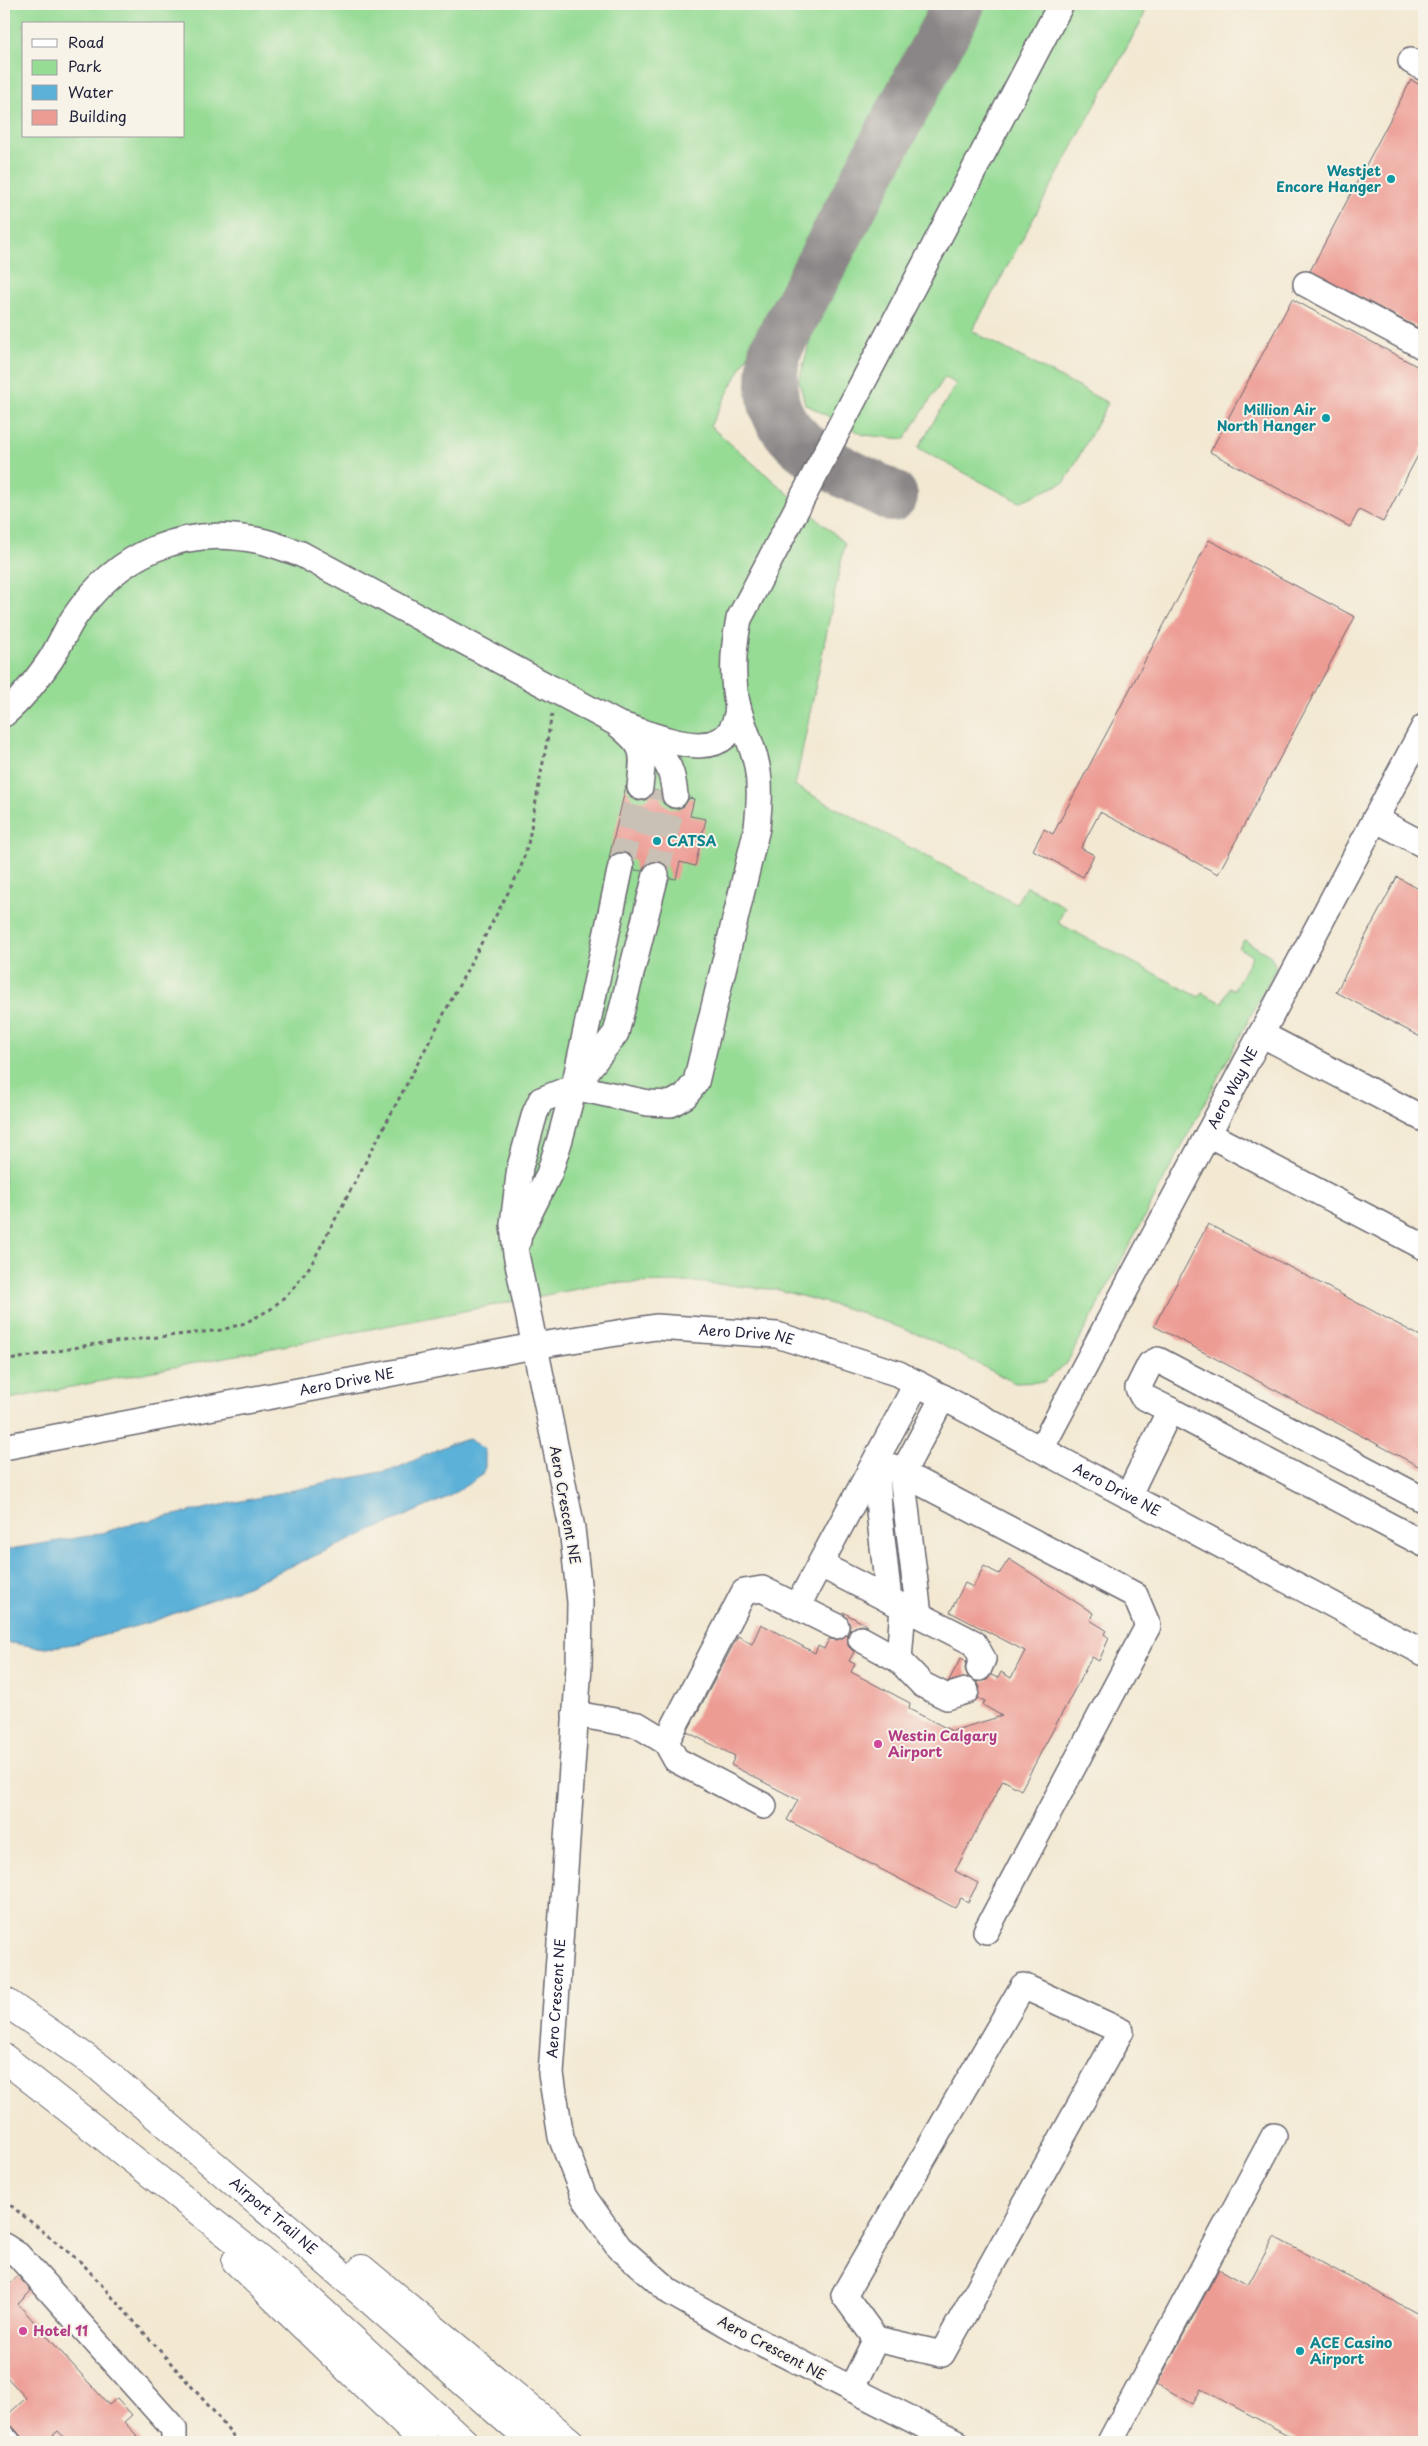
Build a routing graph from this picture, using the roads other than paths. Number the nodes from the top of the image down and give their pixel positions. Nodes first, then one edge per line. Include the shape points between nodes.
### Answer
1 (1061, 4) edge
2 (1306, 284) dead end
3 (1424, 347) edge
4 (738, 706) junction
5 (4, 714) edge
6 (616, 723) junction
7 (1424, 727) edge
8 (638, 743) junction
9 (710, 744) junction
10 (757, 767) junction
11 (1414, 768) edge
12 (1375, 819) junction
13 (1424, 845) edge
14 (1261, 1034) junction
15 (574, 1087) junction
16 (1424, 1119) edge
17 (1208, 1134) junction
18 (1424, 1247) edge
19 (534, 1346) junction
20 (917, 1383) junction
21 (943, 1397) junction
22 (1170, 1410) junction
23 (4, 1447) edge
24 (1041, 1449) junction
25 (877, 1460) junction
26 (902, 1474) junction
27 (1128, 1496) junction
28 (1424, 1500) edge
29 (1424, 1544) edge
30 (821, 1565) junction
31 (798, 1605) junction
32 (904, 1607) junction
33 (836, 1626) dead end
34 (861, 1639) dead end
35 (1424, 1653) edge
36 (899, 1660) junction
37 (979, 1668) dead end
38 (966, 1691) dead end
39 (575, 1714) junction
40 (666, 1742) junction
41 (764, 1806) dead end
42 (986, 1931) dead end
43 (4, 2001) edge
44 (4, 2058) edge
45 (4, 2062) edge
46 (99, 2068) junction
47 (1274, 2136) dead end
48 (4, 2246) edge
49 (876, 2339) junction
50 (851, 2389) junction
51 (4, 2438) edge
52 (8, 2442) edge
53 (174, 2442) edge
54 (424, 2442) edge
55 (464, 2442) edge
56 (532, 2442) edge
57 (570, 2442) edge
58 (956, 2442) edge
59 (1110, 2442) edge

1 - 4 street via 739,619 734,646
2 - 3 street
4 - 9 street via 736,722 726,735
4 - 10 street
5 - 6 street via 50,659 73,619 100,584 138,557 175,540 218,536 261,541 301,554
6 - 8 street
6 - 9 street via 688,745
7 - 11 street, Aero Way NE
8 - 8 street via 643,758 658,791 672,772 660,754
9 - 10 street via 739,747 747,751
10 - 15 street via 760,798 757,828 696,1082 685,1096 671,1104 648,1103
11 - 12 street, Aero Way NE
12 - 13 street
12 - 14 street, Aero Way NE
14 - 16 street
14 - 17 street, Aero Way NE
15 - 15 street via 639,870 616,1033
15 - 19 street, Aero Crescent NE via 542,1100 535,1113 520,1167 513,1224
17 - 18 street
17 - 24 street, Aero Way NE
19 - 20 street, Aero Drive NE via 656,1327 777,1335 900,1374
19 - 23 street, Aero Drive NE
19 - 39 street, Aero Crescent NE via 572,1528 580,1602
20 - 21 street, Aero Drive NE
20 - 25 street
21 - 24 street, Aero Drive NE
21 - 26 street
22 - 27 street
22 - 28 street via 1142,1396 1138,1388 1150,1364 1158,1360
22 - 29 street
24 - 27 street, Aero Drive NE
25 - 26 street
25 - 30 street
25 - 32 street via 879,1511
26 - 32 street
26 - 42 street via 1135,1595 1148,1626
27 - 35 street, Aero Drive NE
30 - 31 street
30 - 32 street
31 - 33 street
31 - 40 street via 762,1589 744,1592
32 - 36 street
32 - 37 street via 974,1643 983,1659
34 - 36 street
36 - 38 street via 923,1685 947,1697
39 - 40 street via 638,1725
39 - 50 street, Aero Crescent NE via 551,2074 561,2137 584,2197 619,2247 670,2292
40 - 41 street via 676,1760
43 - 46 highway, Airport Trail NE
44 - 55 highway via 300,2290
45 - 54 highway via 248,2271
46 - 56 highway, Airport Trail NE
46 - 57 highway via 312,2228
47 - 59 street
48 - 53 street via 18,2255 174,2430
49 - 49 street via 942,2354 1121,2031 1024,1986 844,2295
49 - 50 street
50 - 58 street, Aero Crescent NE
51 - 52 street

